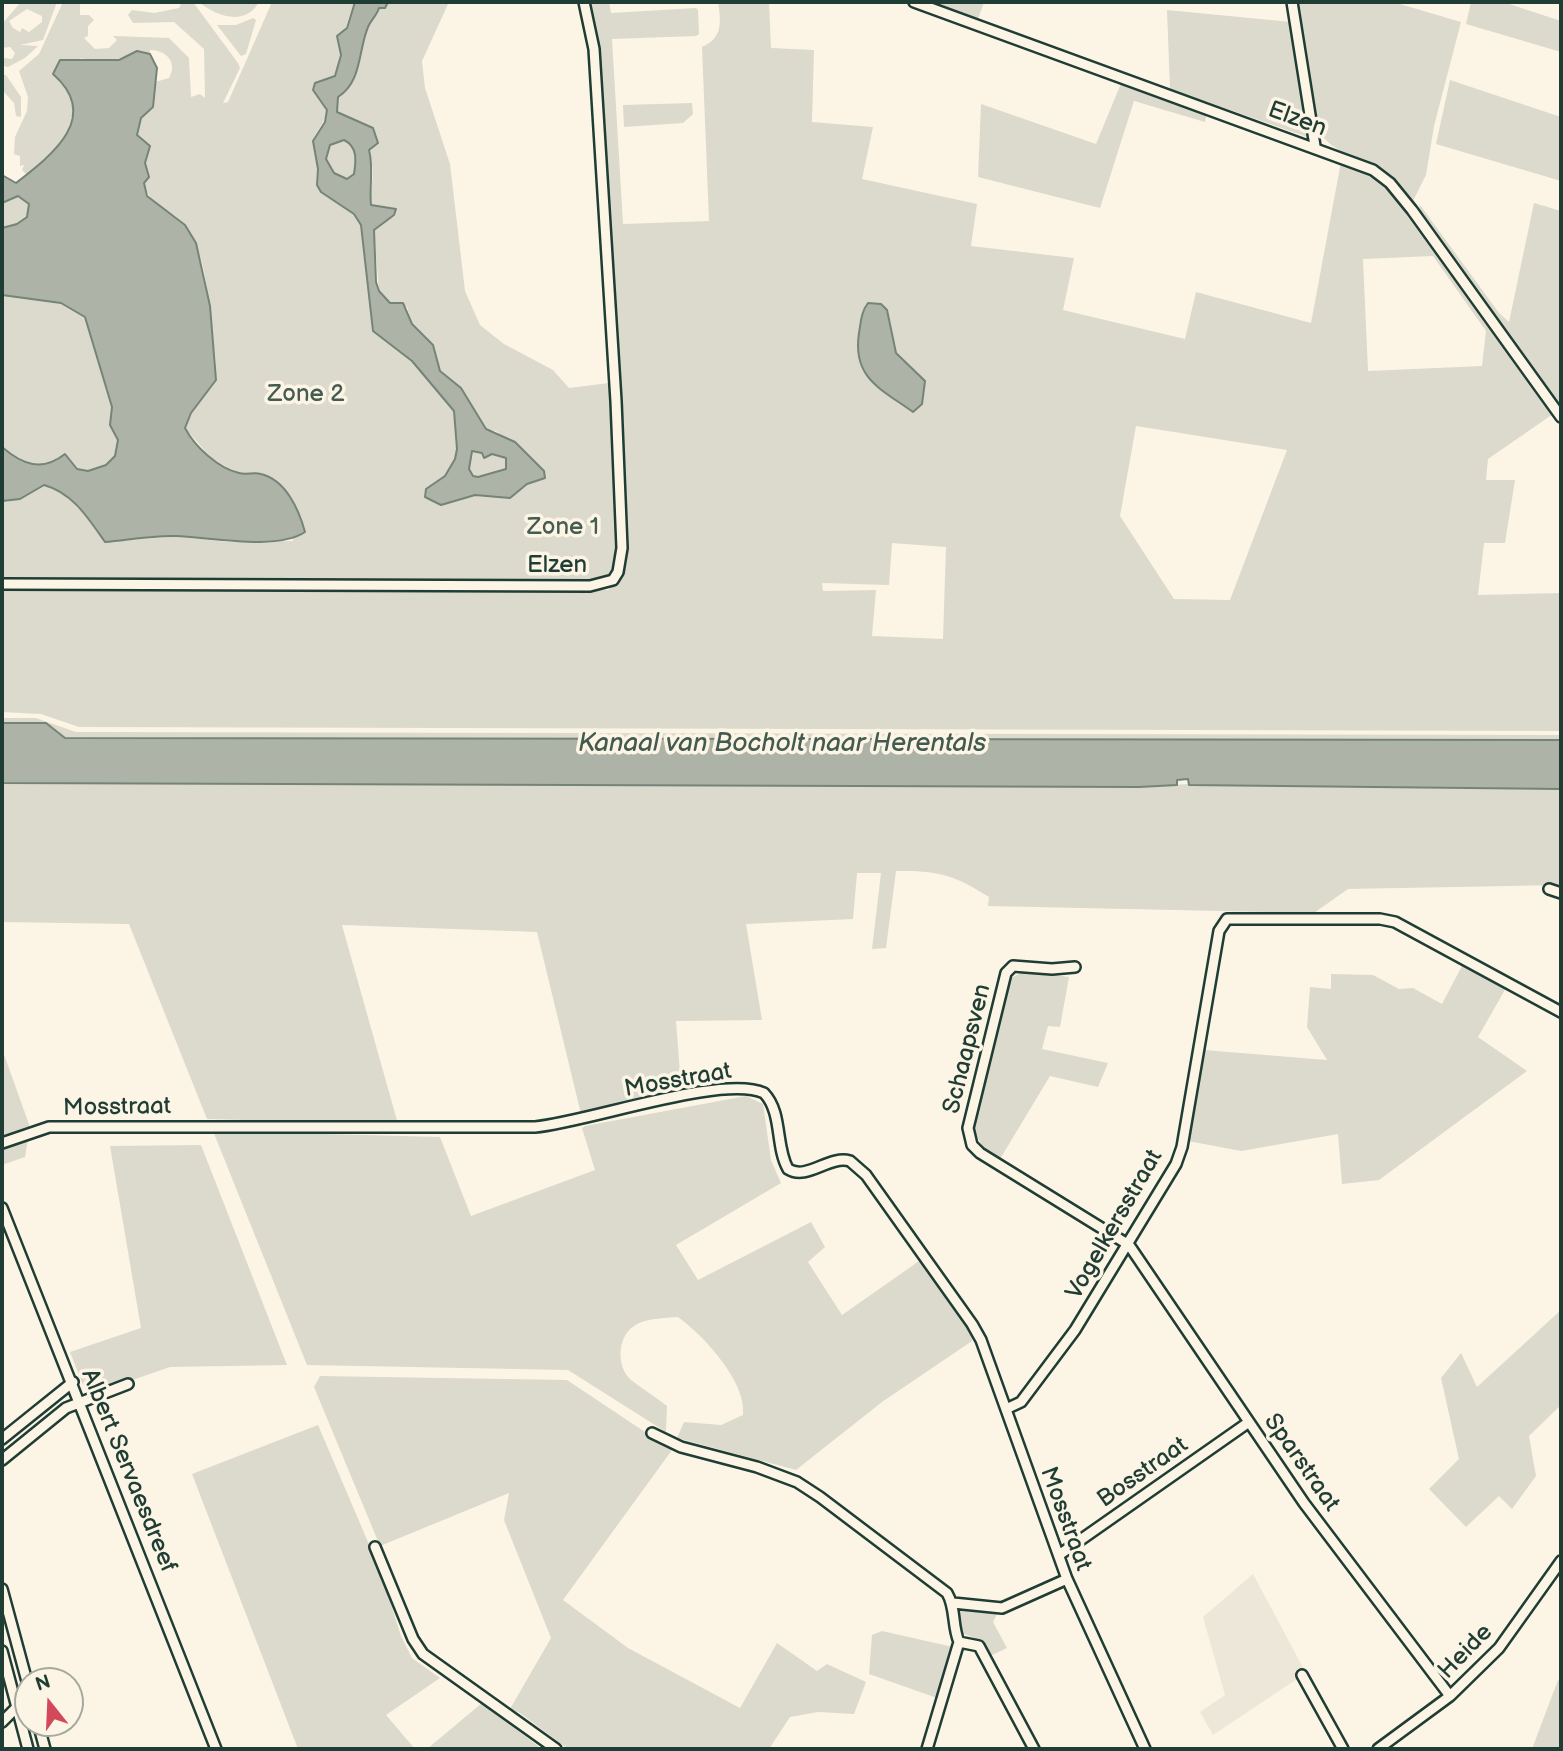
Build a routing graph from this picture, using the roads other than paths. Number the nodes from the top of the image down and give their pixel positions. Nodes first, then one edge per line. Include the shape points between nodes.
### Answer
1 (584, 2) edge
2 (915, 2) edge
3 (1292, 2) edge
4 (1315, 146) junction
5 (1561, 417) edge
6 (2, 584) edge
7 (1549, 889) dead end
8 (1561, 893) edge
9 (1075, 967) dead end
10 (1561, 1012) edge
11 (2, 1143) edge
12 (2, 1210) edge
13 (5, 1226) edge
14 (1129, 1245) junction
15 (73, 1382) junction
16 (128, 1384) dead end
17 (80, 1402) junction
18 (1006, 1409) junction
19 (1250, 1422) junction
20 (652, 1433) dead end
21 (2, 1439) edge
22 (2, 1460) edge
23 (375, 1547) dead end
24 (1059, 1555) junction
25 (1561, 1560) edge
26 (1066, 1579) junction
27 (2, 1589) edge
28 (953, 1604) junction
29 (959, 1642) junction
30 (2, 1650) edge
31 (23, 1667) edge
32 (1302, 1675) dead end
33 (14, 1696) edge
34 (1450, 1696) junction
35 (216, 1749) edge
36 (556, 1749) edge
37 (927, 1749) edge
38 (1034, 1749) edge
39 (1145, 1749) edge
40 (1343, 1749) edge
41 (1378, 1749) edge

1 - 6 street, Elzen via 594,49 616,401 622,548 612,580 590,586
2 - 4 street, Elzen
3 - 4 street
4 - 5 street, Elzen via 1364,165 1395,189
7 - 8 street
9 - 14 street, Schaapsven via 1013,966 1006,973 969,1134 980,1153
10 - 14 street, Vogelkersstraat via 1395,922 1227,919 1219,931 1182,1147 1169,1179
11 - 18 street, Mosstraat via 49,1127 536,1127 688,1094 756,1089 772,1103 788,1169 803,1172 843,1158 866,1175 972,1324
12 - 13 street, Albert Servaesdreef
13 - 15 street, Albert Servaesdreef
14 - 18 street, Vogelkersstraat via 1075,1330 1021,1402
14 - 19 street, Sparstraat
15 - 17 street, Albert Servaesdreef
15 - 21 street
16 - 17 street
17 - 22 street via 66,1408
17 - 35 street, Albert Servaesdreef
18 - 24 street, Mosstraat
19 - 24 street, Bosstraat
19 - 34 street, Sparstraat via 1304,1503
20 - 28 street via 806,1488 947,1594
23 - 36 street via 423,1654
24 - 26 street, Mosstraat
25 - 34 street, Heide via 1499,1648
26 - 28 street via 1002,1608
26 - 39 street, Mosstraat
27 - 31 street
28 - 29 street
29 - 37 street
29 - 38 street via 979,1646
30 - 33 street
32 - 40 street
34 - 41 street, Heide

